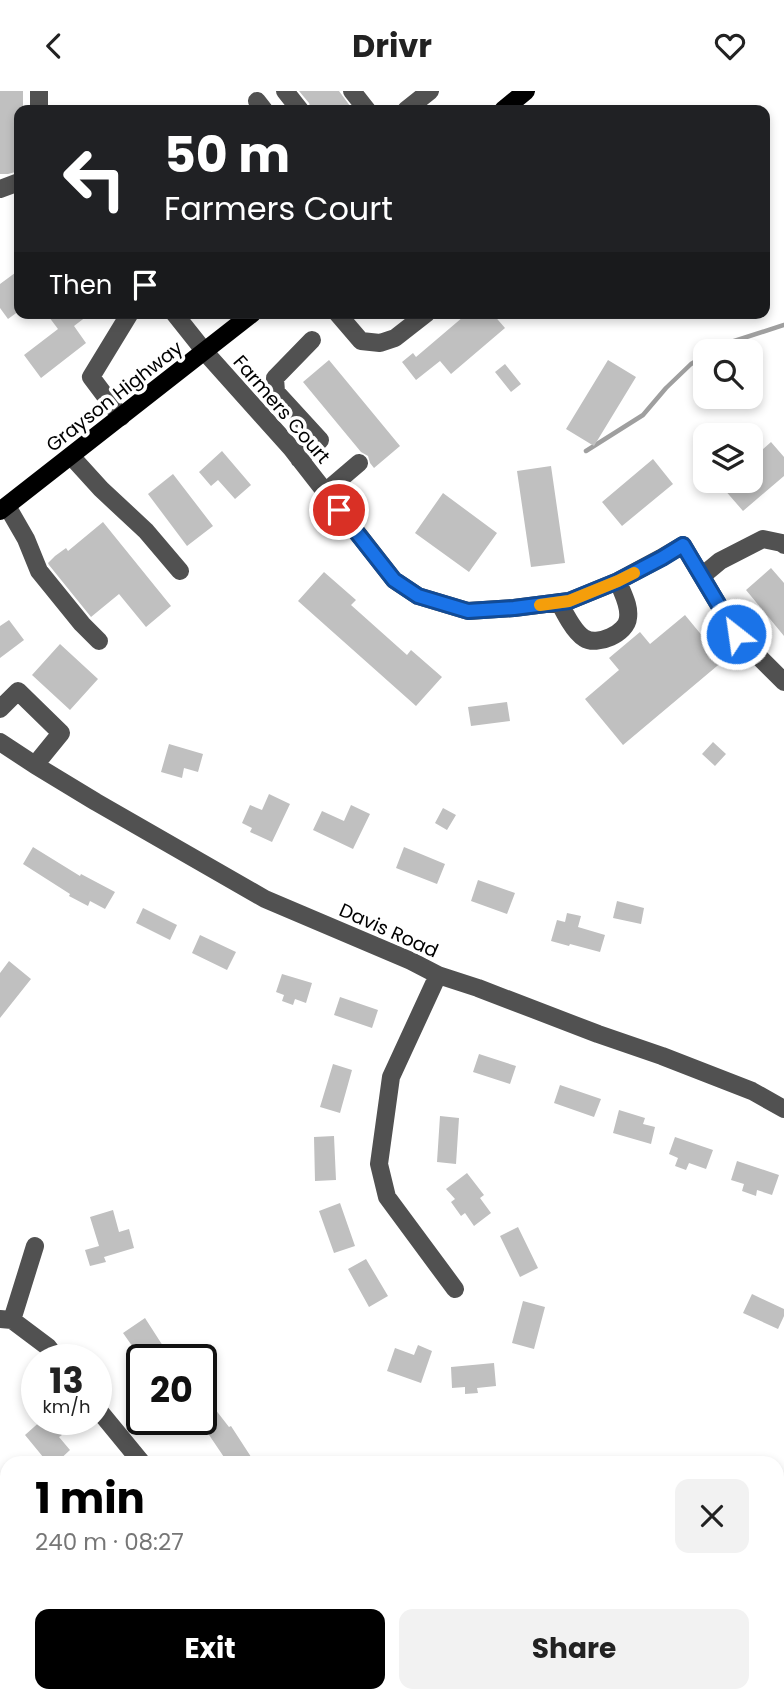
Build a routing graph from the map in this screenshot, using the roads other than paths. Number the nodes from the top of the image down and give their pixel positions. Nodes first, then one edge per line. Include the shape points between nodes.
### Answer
1 (285, 91) edge
2 (352, 91) edge
3 (430, 91) edge
4 (526, 91) edge
5 (407, 102) edge
6 (296, 105) edge
7 (364, 105) edge
8 (509, 105) edge
9 (126, 319) edge
10 (179, 319) edge
11 (246, 319) edge
12 (342, 319) edge
13 (419, 319) edge
14 (312, 340) dead end
15 (205, 352) junction
16 (276, 392) junction
17 (257, 409) junction
18 (121, 417) junction
19 (71, 456) junction
20 (299, 459) junction
21 (359, 463) dead end
22 (325, 492) junction
23 (4, 509) edge
24 (784, 545) edge
25 (180, 572) dead end
26 (702, 576) junction
27 (618, 581) junction
28 (559, 602) junction
29 (99, 641) dead end
30 (784, 682) edge
31 (0, 709) edge
32 (0, 742) edge
33 (35, 765) junction
34 (438, 975) junction
35 (784, 1109) edge
36 (35, 1246) dead end
37 (455, 1289) dead end
38 (6, 1319) edge
39 (44, 1344) edge
40 (112, 1426) edge
41 (136, 1456) edge

1 - 6 street
2 - 7 street
3 - 5 street
4 - 8 main road
9 - 18 street via 91,377
10 - 15 street, Farmers Court
11 - 15 main road, Grayson Highway
12 - 13 street via 361,341 380,342 395,338
14 - 16 street via 275,378
15 - 17 street, Farmers Court
15 - 18 main road, Grayson Highway
16 - 17 street
16 - 20 street via 320,440
17 - 20 street, Farmers Court
18 - 19 main road, Grayson Highway
19 - 23 main road, Grayson Highway
19 - 25 street
20 - 22 street, Farmers Court
21 - 22 street
22 - 28 street, Farmers Court via 394,580 418,596 468,611
23 - 29 street via 26,539 39,571
24 - 26 street via 763,539
26 - 27 street, Farmers Court via 683,545
26 - 30 street via 736,634
27 - 28 street, Farmers Court
27 - 28 street via 628,622 607,638 595,642 583,638
31 - 33 street via 18,691 61,733
32 - 33 street, Davis Road
33 - 34 street, Davis Road via 265,899
34 - 35 street, Davis Road via 662,1056 752,1091
34 - 37 street via 391,1077 379,1164 387,1197
36 - 38 street
38 - 39 street
40 - 41 street

